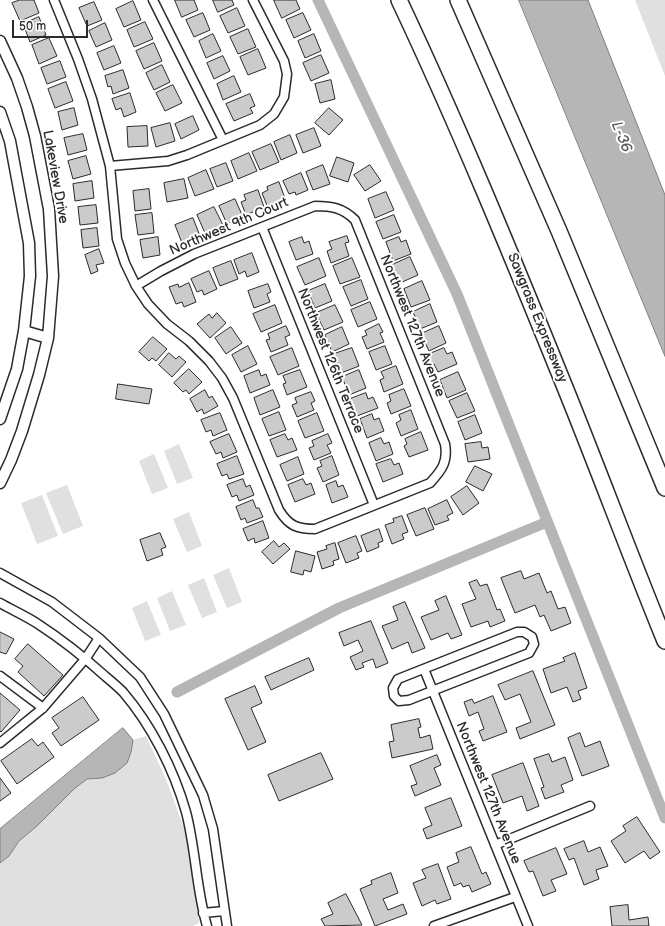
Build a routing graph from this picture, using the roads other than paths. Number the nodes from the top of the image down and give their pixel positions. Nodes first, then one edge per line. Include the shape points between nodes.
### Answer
1 (54, 0) edge
2 (153, 0) edge
3 (253, 0) edge
4 (399, 0) edge
5 (458, 0) edge
6 (0, 41) edge
7 (0, 112) edge
8 (223, 140) junction
9 (110, 166) junction
10 (337, 208) joint
11 (262, 227) junction
12 (136, 286) junction
13 (24, 331) junction
14 (48, 338) junction
15 (0, 419) edge
16 (0, 483) edge
17 (665, 488) edge
18 (374, 505) junction
19 (0, 573) edge
20 (0, 603) edge
21 (100, 638) junction
22 (665, 641) edge
23 (86, 658) junction
24 (424, 669) junction
25 (0, 676) edge
26 (433, 691) junction
27 (42, 708) junction
28 (0, 743) edge
29 (590, 806) dead end
30 (495, 845) junction
31 (515, 897) junction
32 (224, 911) junction
33 (203, 913) junction
34 (207, 926) edge
35 (227, 926) edge
36 (434, 926) edge
37 (528, 926) edge

1 - 9 street via 92,99
2 - 8 street
3 - 8 street via 284,61 287,74 284,97 274,114 260,125
4 - 22 highway, Sawgrass Expressway via 432,69 488,200 561,376
5 - 17 highway via 559,231
6 - 14 street, Lakeview Drive via 27,107 49,209 53,276
7 - 13 street via 10,141 29,242 30,276
8 - 9 street via 168,160
9 - 12 street via 117,238 125,264
10 - 11 street, Northwest 9th Court via 315,206
10 - 18 street, Northwest 127th Avenue via 355,220 445,444 445,464 430,482
11 - 12 street, Northwest 9th Court via 194,254
11 - 18 street, Northwest 126th Terrace
12 - 18 street via 148,304 194,346 222,378 233,398 279,510 286,520 293,526 316,529
13 - 14 street
13 - 15 street via 17,369
14 - 16 street, Lakeview Drive via 31,406
19 - 21 street via 52,602
20 - 23 street via 38,624
21 - 23 street
21 - 32 street via 140,677 164,714 196,778 213,829
23 - 27 street
23 - 33 street via 122,692 146,722 177,785 194,850
24 - 26 street, Northwest 127th Avenue
24 - 26 street via 398,679 393,688 394,696 399,701 404,701
24 - 26 street via 517,632 524,632 532,637 534,644 529,653
25 - 27 street
26 - 30 street, Northwest 127th Avenue
27 - 28 street
29 - 30 street
30 - 31 street, Northwest 127th Avenue
31 - 36 street
31 - 37 street, Northwest 127th Avenue
32 - 33 street
32 - 35 street
33 - 34 street

